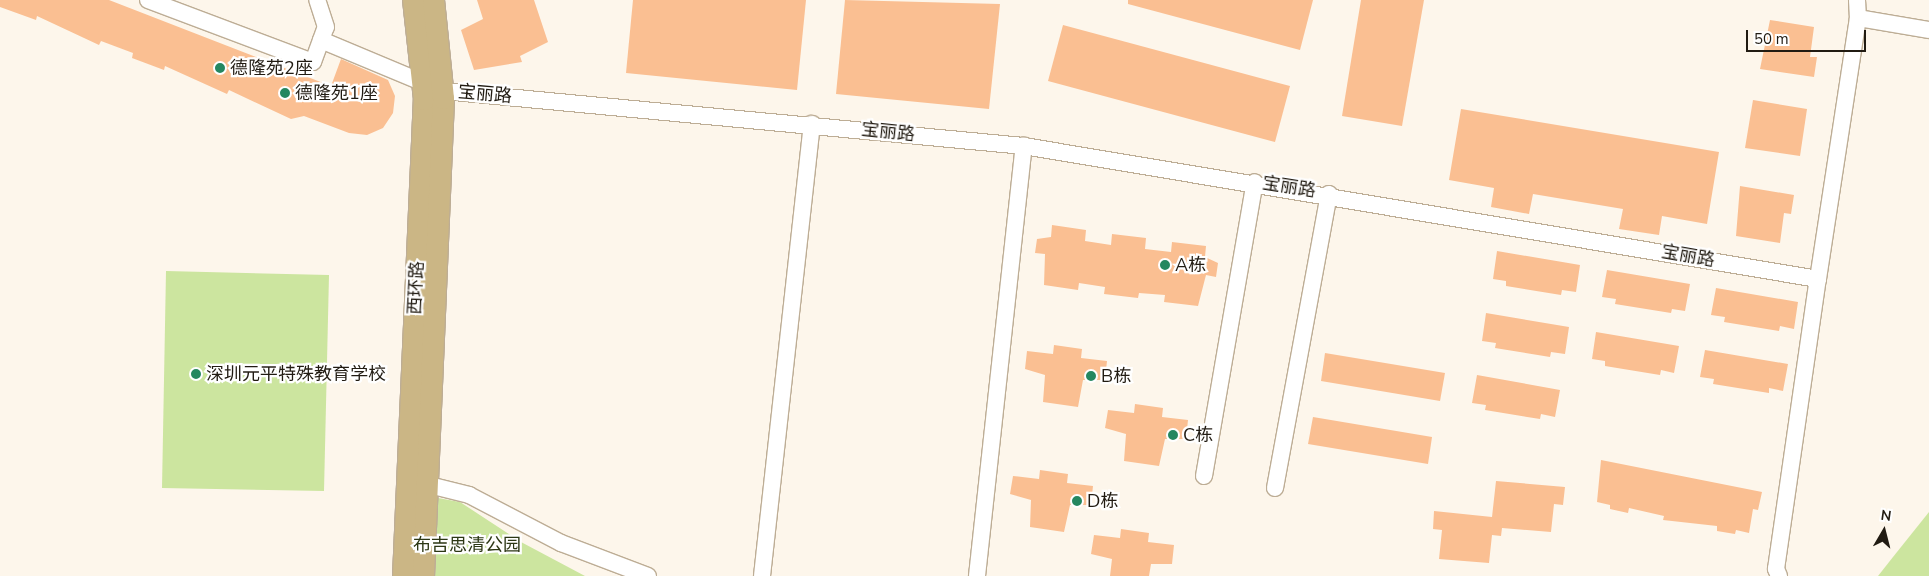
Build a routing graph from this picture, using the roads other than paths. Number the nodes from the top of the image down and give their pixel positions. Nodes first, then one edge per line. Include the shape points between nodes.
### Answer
1 (148, 0) edge
2 (317, 0) edge
3 (414, 0) edge
4 (433, 0) edge
5 (1856, 0) edge
6 (1858, 18) junction
7 (1929, 30) edge
8 (321, 40) junction
9 (423, 83) junction
10 (443, 91) junction
11 (812, 124) junction
12 (1024, 146) junction
13 (1254, 182) junction
14 (1330, 194) junction
15 (1818, 279) junction
16 (1204, 476) dead end
17 (417, 482) junction
18 (1275, 488) dead end
19 (403, 576) edge
20 (423, 576) edge
21 (648, 576) edge
22 (762, 576) edge
23 (977, 576) edge
24 (1779, 576) edge

1 - 8 street via 313,62
2 - 8 street via 326,27
3 - 9 main road, 西环路
4 - 10 main road, 西环路
5 - 6 street
6 - 7 street
6 - 15 street
8 - 9 street, 宝丽路
9 - 10 street, 宝丽路
9 - 17 main road, 西环路
10 - 11 street, 宝丽路
10 - 17 main road, 西环路
11 - 12 street, 宝丽路
11 - 22 street
12 - 13 street, 宝丽路
12 - 23 street
13 - 14 street, 宝丽路
13 - 16 street
14 - 15 street, 宝丽路
14 - 18 street
15 - 24 street via 1776,569
17 - 19 main road, 西环路
17 - 20 main road, 西环路
17 - 21 street via 469,495 561,543

